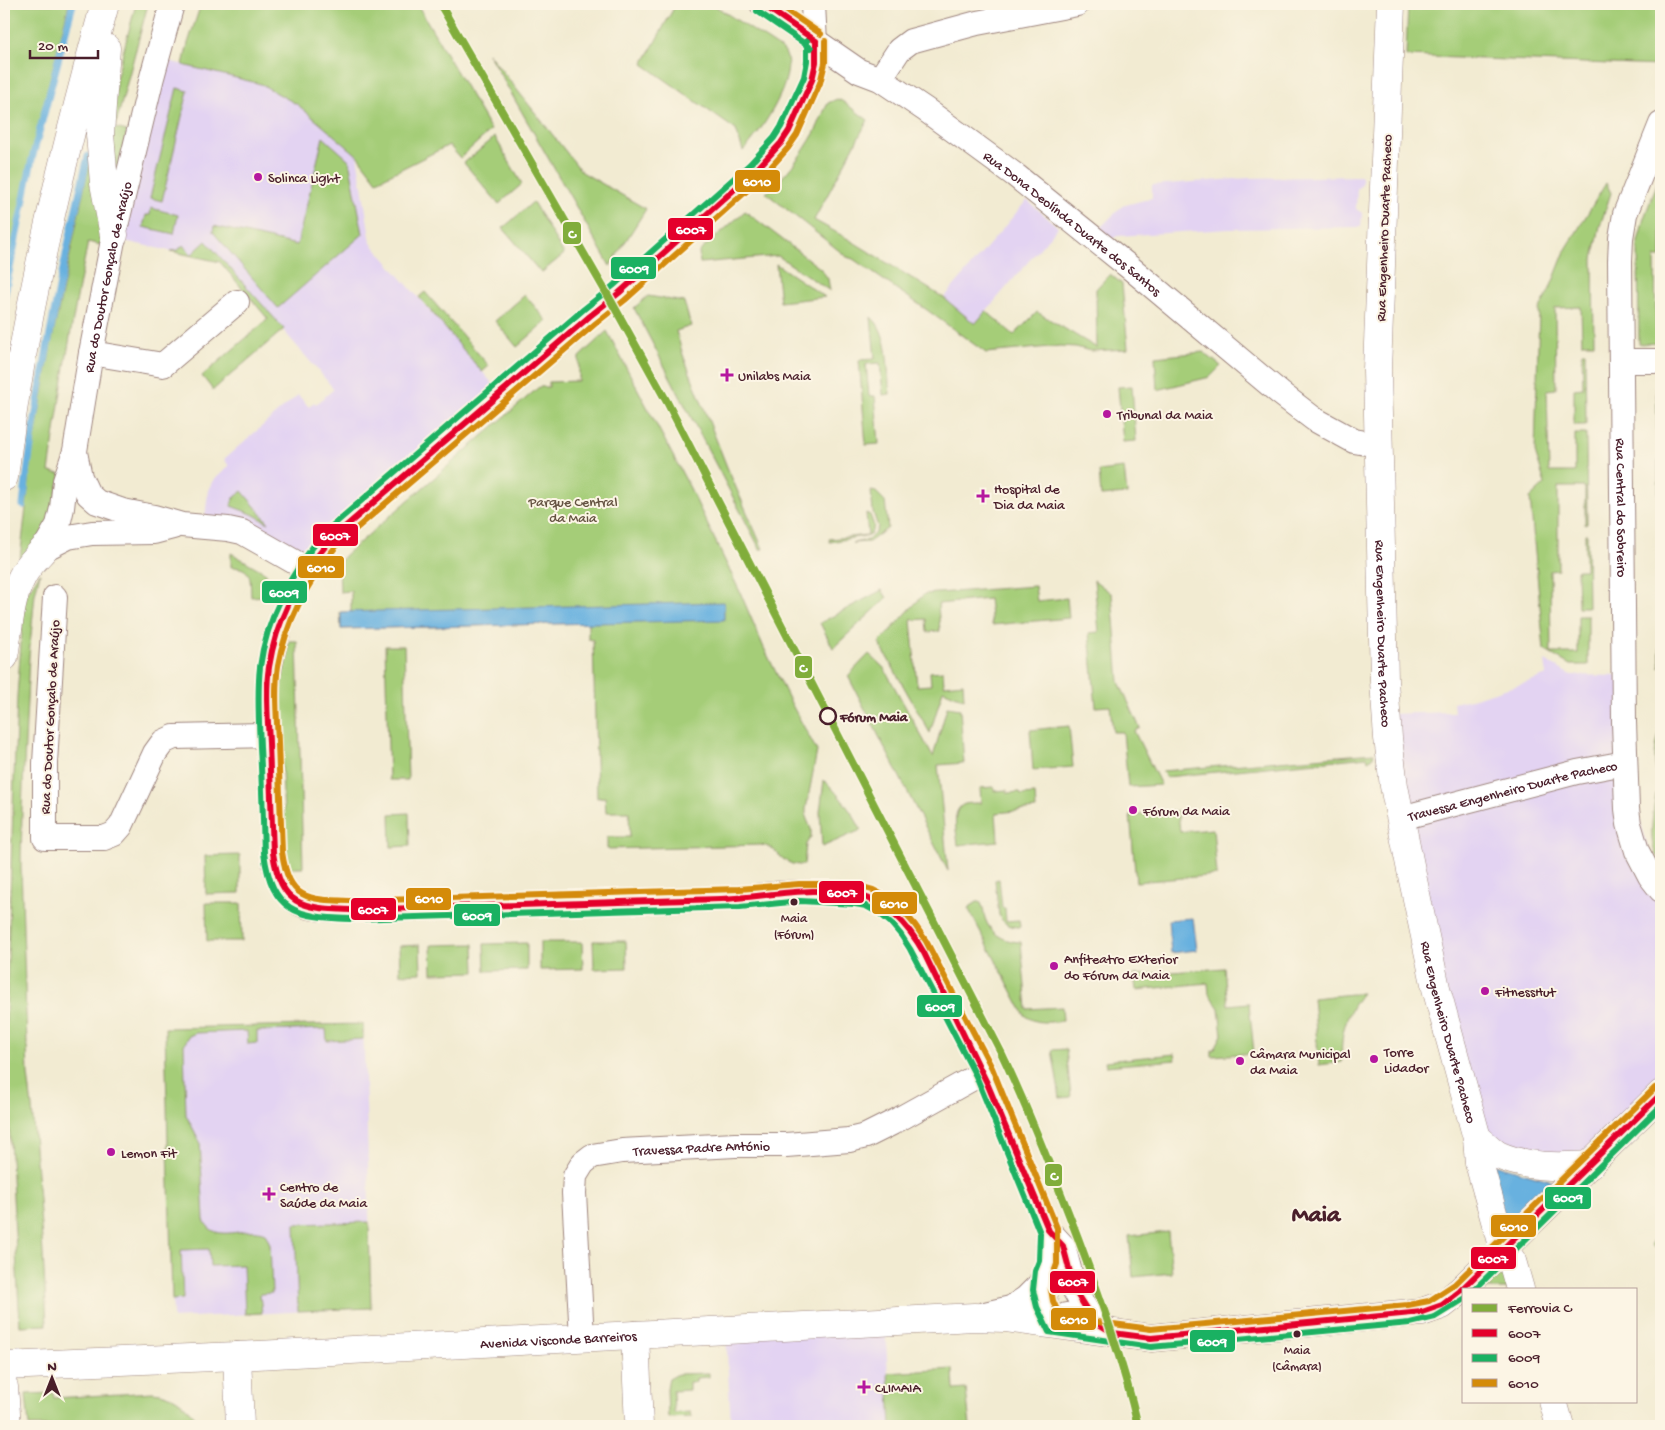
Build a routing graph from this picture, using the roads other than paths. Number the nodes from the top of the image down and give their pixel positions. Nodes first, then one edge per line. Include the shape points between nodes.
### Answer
1 (90, 4) edge
2 (105, 4) edge
3 (110, 4) edge
4 (172, 4) edge
5 (762, 4) edge
6 (813, 4) edge
7 (1077, 4) edge
8 (1391, 4) edge
9 (816, 41) junction
10 (880, 79) junction
11 (1661, 124) edge
12 (114, 235) junction
13 (237, 302) dead end
14 (91, 353) junction
15 (1621, 361) junction
16 (1661, 361) edge
17 (4, 390) edge
18 (1378, 445) junction
19 (75, 451) junction
20 (4, 477) edge
21 (182, 525) junction
22 (44, 549) junction
23 (307, 569) junction
24 (55, 596) dead end
25 (4, 657) edge
26 (268, 735) junction
27 (1625, 763) junction
28 (1401, 818) junction
29 (1661, 890) edge
30 (984, 1072) junction
31 (1661, 1094) edge
32 (1477, 1138) junction
33 (1590, 1165) junction
34 (1049, 1231) junction
35 (1503, 1249) junction
36 (1044, 1273) junction
37 (1463, 1288) edge
38 (1520, 1288) edge
39 (1462, 1289) edge
40 (1075, 1290) junction
41 (1453, 1306) edge
42 (974, 1317) junction
43 (1054, 1325) junction
44 (1112, 1333) junction
45 (635, 1335) junction
46 (582, 1338) junction
47 (237, 1356) junction
48 (14, 1365) edge
49 (4, 1393) edge
50 (1553, 1402) edge
51 (8, 1426) edge
52 (240, 1426) edge
53 (639, 1426) edge
54 (1560, 1426) edge

1 - 17 main road via 45,184 9,352
2 - 20 main road via 48,229 20,366
3 - 12 main road via 100,134 104,183
4 - 12 street, Rua do Doutor Gonçalo de Araújo
5 - 9 street, Rua Dona Deolínda Duarte dos Santos
6 - 9 street
7 - 10 street via 977,23 911,41 899,50
8 - 18 main road, Rua Engenheiro Duarte Pacheco via 1377,370
9 - 10 street, Rua Dona Deolínda Duarte dos Santos via 859,70
9 - 23 street via 812,80 789,131 756,170 331,539
10 - 18 street, Rua Dona Deolínda Duarte dos Santos via 1015,175 1296,406 1354,441
11 - 15 street, Rua Central do Sobreiro via 1628,204 1622,227
12 - 14 street, Rua do Doutor Gonçalo de Araújo
13 - 14 street via 163,365
14 - 19 street, Rua do Doutor Gonçalo de Araújo
15 - 16 street
15 - 27 street, Rua Central do Sobreiro
18 - 28 main road, Rua Engenheiro Duarte Pacheco via 1384,681 1391,758
19 - 21 street via 80,477 88,494 97,502 123,512
19 - 22 street, Rua do Doutor Gonçalo de Araújo via 65,481 58,525
21 - 22 street via 154,532 92,533 68,538
21 - 23 street via 242,532
22 - 25 main road via 20,579
23 - 26 street via 285,611 272,653 267,691
24 - 26 street, Rua do Doutor Gonçalo de Araújo via 45,763 45,838 104,838 114,834 163,742 174,737
26 - 30 street via 274,864 281,886 297,902 313,908 350,910 740,898 816,892 868,898 891,911 910,931
27 - 28 street, Travessa Engenheiro Duarte Pacheco
27 - 29 street, Rua Central do Sobreiro via 1631,834 1644,864
28 - 32 main road, Rua Engenheiro Duarte Pacheco via 1436,988
30 - 34 street
30 - 46 street, Travessa Padre António via 892,1123 866,1136 849,1140 622,1151 592,1156 582,1163 575,1176 574,1193
31 - 33 main road
32 - 33 main road via 1496,1154 1520,1163 1556,1167
32 - 35 main road, Rua Engenheiro Duarte Pacheco via 1479,1163
33 - 35 main road
34 - 36 street via 1048,1263
34 - 40 street via 1063,1246
35 - 37 main road
35 - 38 main road, Rua Engenheiro Duarte Pacheco via 1512,1261
36 - 42 street via 1040,1284 1011,1308
36 - 43 street via 1042,1289
39 - 41 main road
40 - 43 street via 1073,1306
40 - 44 street via 1094,1321
41 - 44 main road, Avenida Visconde Barreiros via 1409,1314 1151,1338
42 - 43 main road, Avenida Visconde Barreiros
42 - 45 main road, Avenida Visconde Barreiros
43 - 44 main road, Avenida Visconde Barreiros
45 - 46 main road, Avenida Visconde Barreiros
45 - 53 main road
46 - 47 main road, Avenida Visconde Barreiros
47 - 48 main road, Avenida Visconde Barreiros
47 - 52 main road
49 - 51 main road
50 - 54 main road

